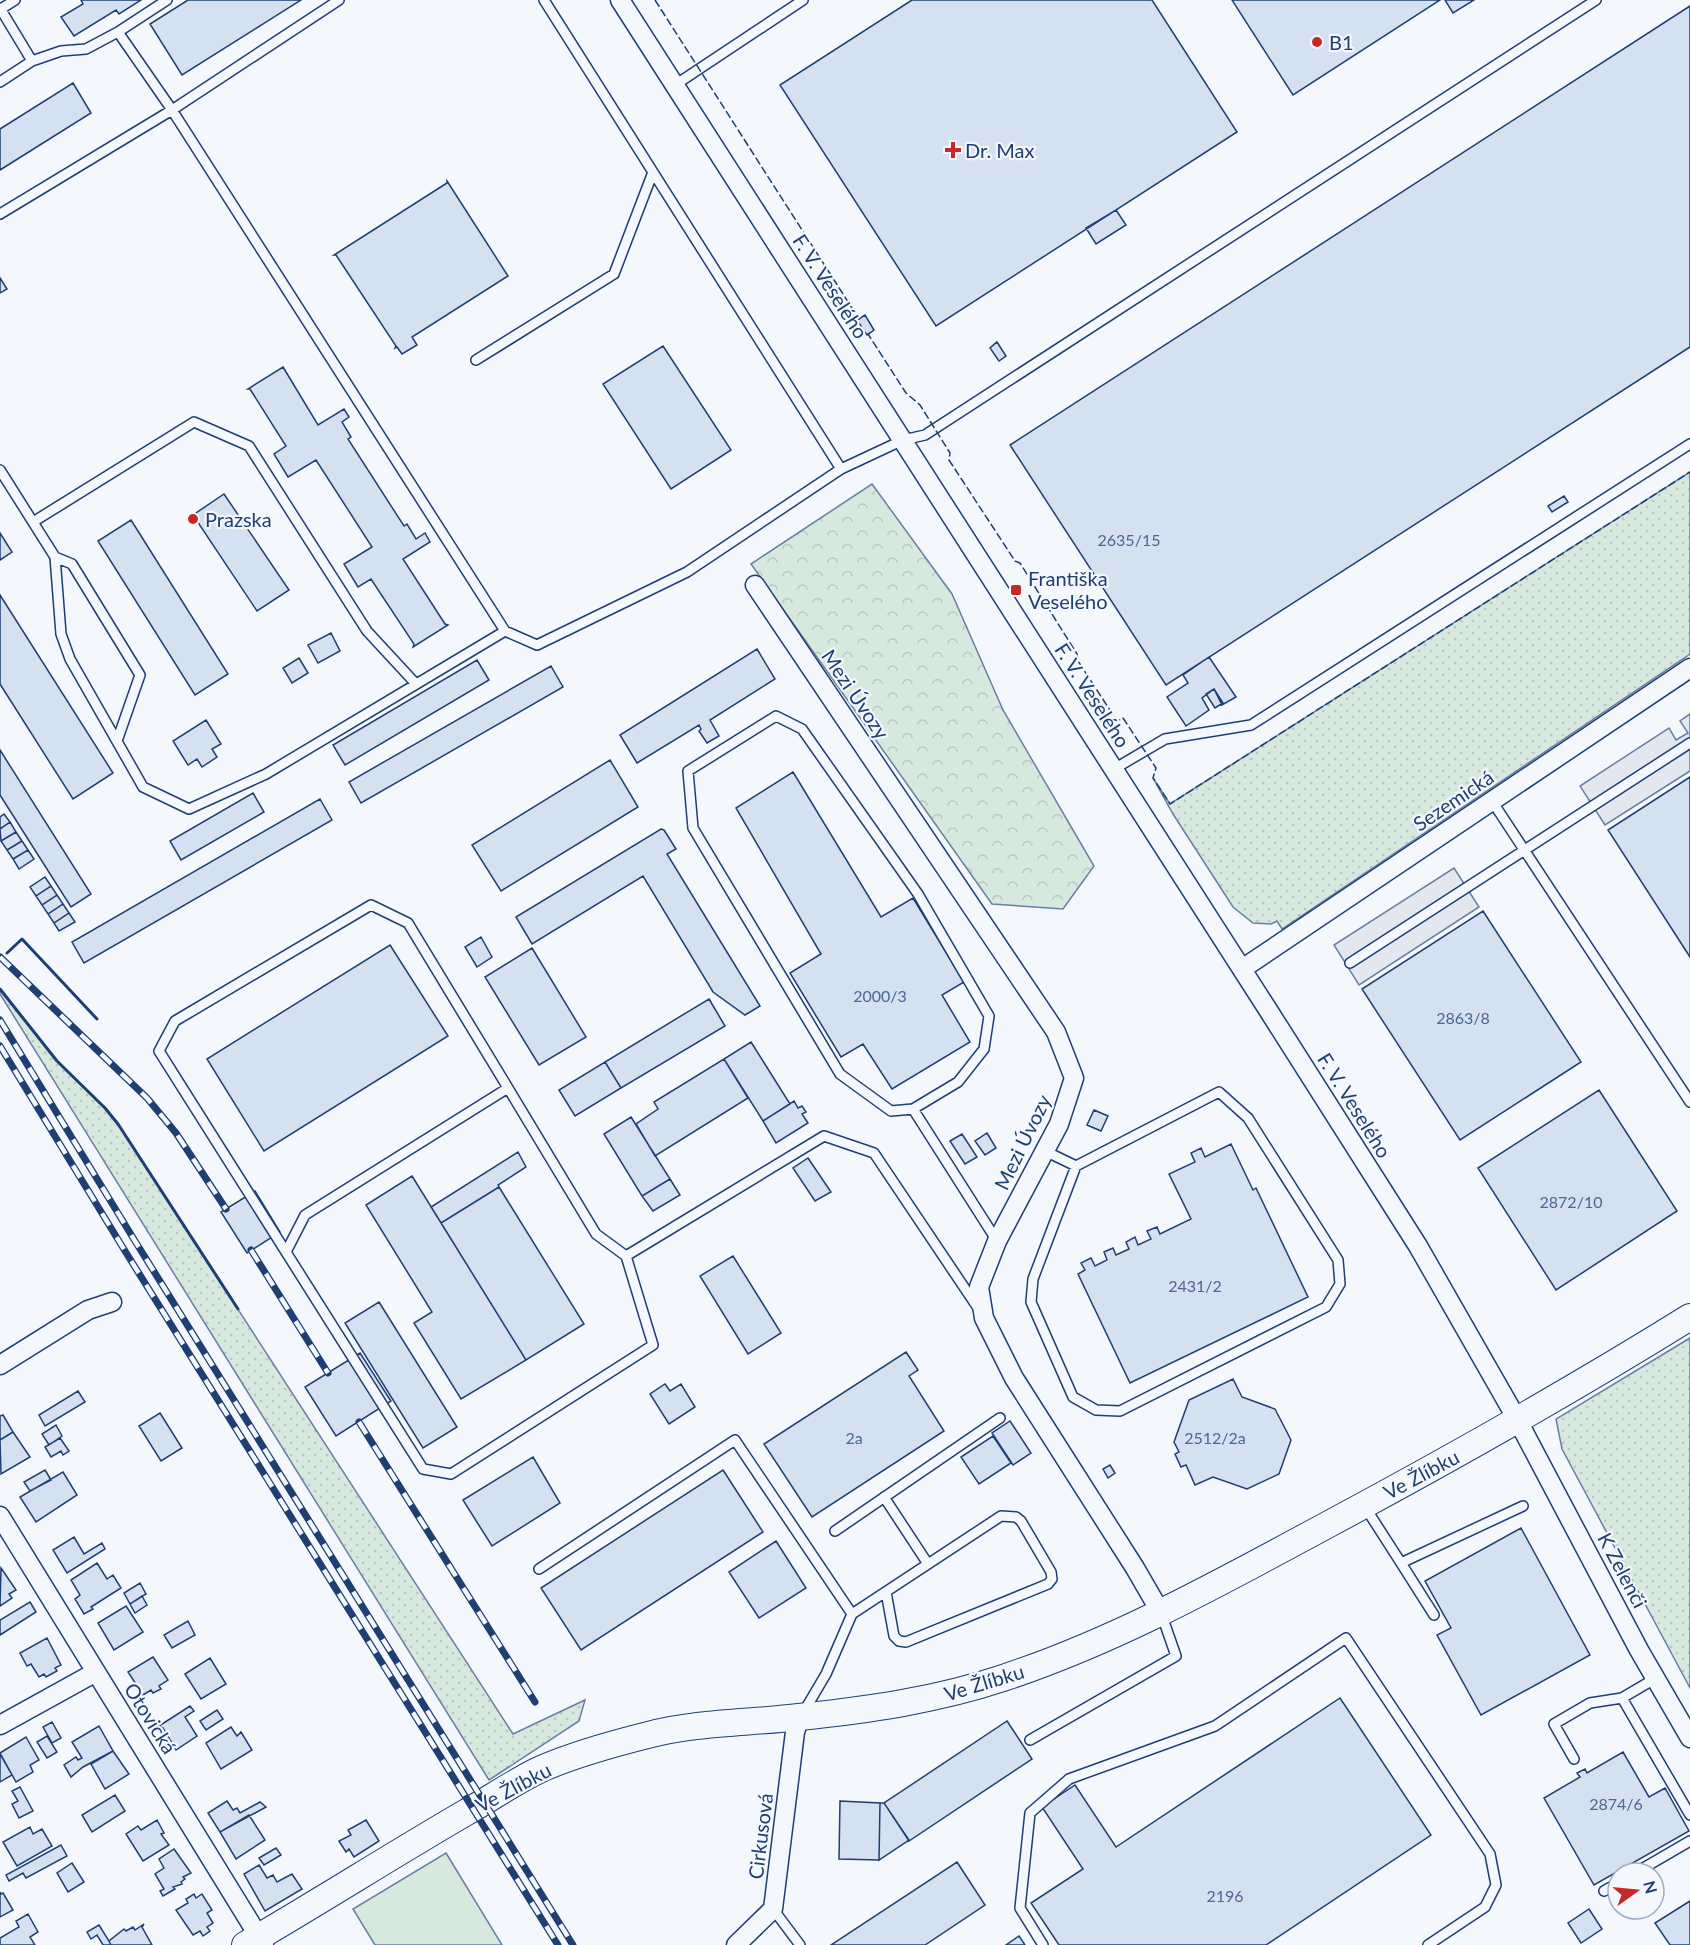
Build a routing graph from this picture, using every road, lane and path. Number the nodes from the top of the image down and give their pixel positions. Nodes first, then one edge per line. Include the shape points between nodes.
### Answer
1 (15, 0) edge
2 (167, 0) edge
3 (339, 0) edge
4 (544, 0) edge
5 (620, 0) edge
6 (803, 0) edge
7 (1596, 0) edge
8 (0, 8) edge
9 (118, 32) junction
10 (32, 61) junction
11 (0, 82) edge
12 (675, 85) junction
13 (172, 110) junction
14 (653, 172) junction
15 (0, 214) edge
16 (476, 360) dead end
17 (903, 440) junction
18 (1690, 444) edge
19 (841, 468) junction
20 (0, 470) edge
21 (33, 522) junction
22 (55, 557) junction
23 (755, 585) dead end
24 (505, 631) junction
25 (1690, 668) edge
26 (417, 684) junction
27 (117, 741) junction
28 (1690, 743) edge
29 (1114, 769) junction
30 (1492, 801) junction
31 (1524, 850) junction
32 (1350, 963) dead end
33 (1242, 969) junction
34 (508, 1088) junction
35 (1690, 1102) edge
36 (913, 1109) junction
37 (1045, 1151) junction
38 (1076, 1166) junction
39 (997, 1241) junction
40 (286, 1252) junction
41 (626, 1256) junction
42 (112, 1302) dead end
43 (1690, 1317) edge
44 (984, 1318) junction
45 (0, 1365) edge
46 (1000, 1418) dead end
47 (1518, 1421) junction
48 (884, 1497) junction
49 (1364, 1505) junction
50 (1523, 1506) dead end
51 (0, 1516) edge
52 (835, 1531) dead end
53 (1401, 1563) junction
54 (928, 1564) junction
55 (539, 1569) dead end
56 (886, 1592) junction
57 (1161, 1613) junction
58 (852, 1614) junction
59 (1434, 1615) dead end
60 (96, 1671) junction
61 (1656, 1678) junction
62 (1622, 1698) junction
63 (800, 1717) junction
64 (0, 1725) edge
65 (1690, 1738) edge
66 (1030, 1740) dead end
67 (1574, 1759) dead end
68 (1690, 1815) edge
69 (1690, 1841) edge
70 (1656, 1861) edge
71 (773, 1909) junction
72 (256, 1942) edge
73 (736, 1945) edge
74 (800, 1945) edge
75 (1043, 1945) edge
76 (1428, 1945) edge

1 - 8 lane
2 - 9 lane
3 - 13 lane
4 - 14 lane
5 - 12 street, F. V. Veselého
6 - 12 lane
7 - 17 lane via 926,435
8 - 10 lane
9 - 10 lane via 86,49 61,51
9 - 13 lane
10 - 11 lane
12 - 17 street, F. V. Veselého
13 - 15 lane
13 - 24 lane
14 - 16 lane via 614,274
14 - 19 lane
17 - 19 lane
17 - 29 street, F. V. Veselého
18 - 29 lane via 1251,725 1165,740
19 - 24 lane via 687,572 537,645
20 - 21 lane
21 - 22 lane
21 - 26 lane via 194,422 249,446 368,631
22 - 27 lane via 61,634 70,659
22 - 27 lane via 72,564 140,675
23 - 37 street, Mezi Úvozy via 1056,1032 1074,1078 1059,1124
24 - 26 lane
25 - 30 street, Sezemická
26 - 27 lane via 266,774 189,809 143,787
28 - 31 lane
29 - 33 street, F. V. Veselého
30 - 31 lane
30 - 33 street, Sezemická
31 - 32 lane
31 - 35 lane
33 - 47 street, F. V. Veselého via 1418,1246
34 - 40 lane via 305,1215
34 - 40 lane via 408,923 371,905 175,1021 159,1051
34 - 41 lane via 596,1234
36 - 36 lane via 891,1111 840,1074 693,828 688,771 776,716 802,729 816,748 918,894 989,1016 984,1049 958,1082
36 - 39 lane
37 - 38 lane
37 - 39 street, Mezi Úvozy
38 - 38 lane via 1219,1092 1248,1118 1338,1260 1340,1284 1326,1307 1120,1411 1096,1410 1073,1397 1031,1302 1033,1279
39 - 44 street, Mezi Úvozy via 979,1287
40 - 41 lane via 423,1469 451,1474 653,1345
41 - 44 lane via 824,1136 874,1153
42 - 45 street via 88,1310
43 - 47 street, Ve Žlíbku
44 - 57 street, Mezi Úvozy via 1014,1378
46 - 48 lane
47 - 49 street, Ve Žlíbku
47 - 61 street, K Zelenči
48 - 52 lane
48 - 54 lane
49 - 53 lane
49 - 57 street, Ve Žlíbku
50 - 53 lane
51 - 60 street, Otovická
53 - 59 lane
54 - 56 lane
54 - 56 lane via 1008,1515 1021,1521 1048,1565 1052,1579 1048,1584 906,1642 894,1636
55 - 58 lane via 735,1440
56 - 58 lane
57 - 63 street, Ve Žlíbku via 1001,1679 920,1701
57 - 66 lane via 1176,1656
58 - 63 lane via 826,1674
60 - 64 street
60 - 72 street, Otovická
61 - 62 lane
61 - 65 street, K Zelenči
62 - 67 lane via 1590,1703 1554,1724
62 - 68 lane
63 - 71 street, Cirkusová
63 - 72 street, Ve Žlíbku via 696,1726 653,1734 541,1769
69 - 70 lane
71 - 73 street
71 - 74 lane
75 - 76 lane via 1020,1908 1030,1813 1069,1779 1215,1726 1346,1638 1490,1854 1496,1885 1485,1907

